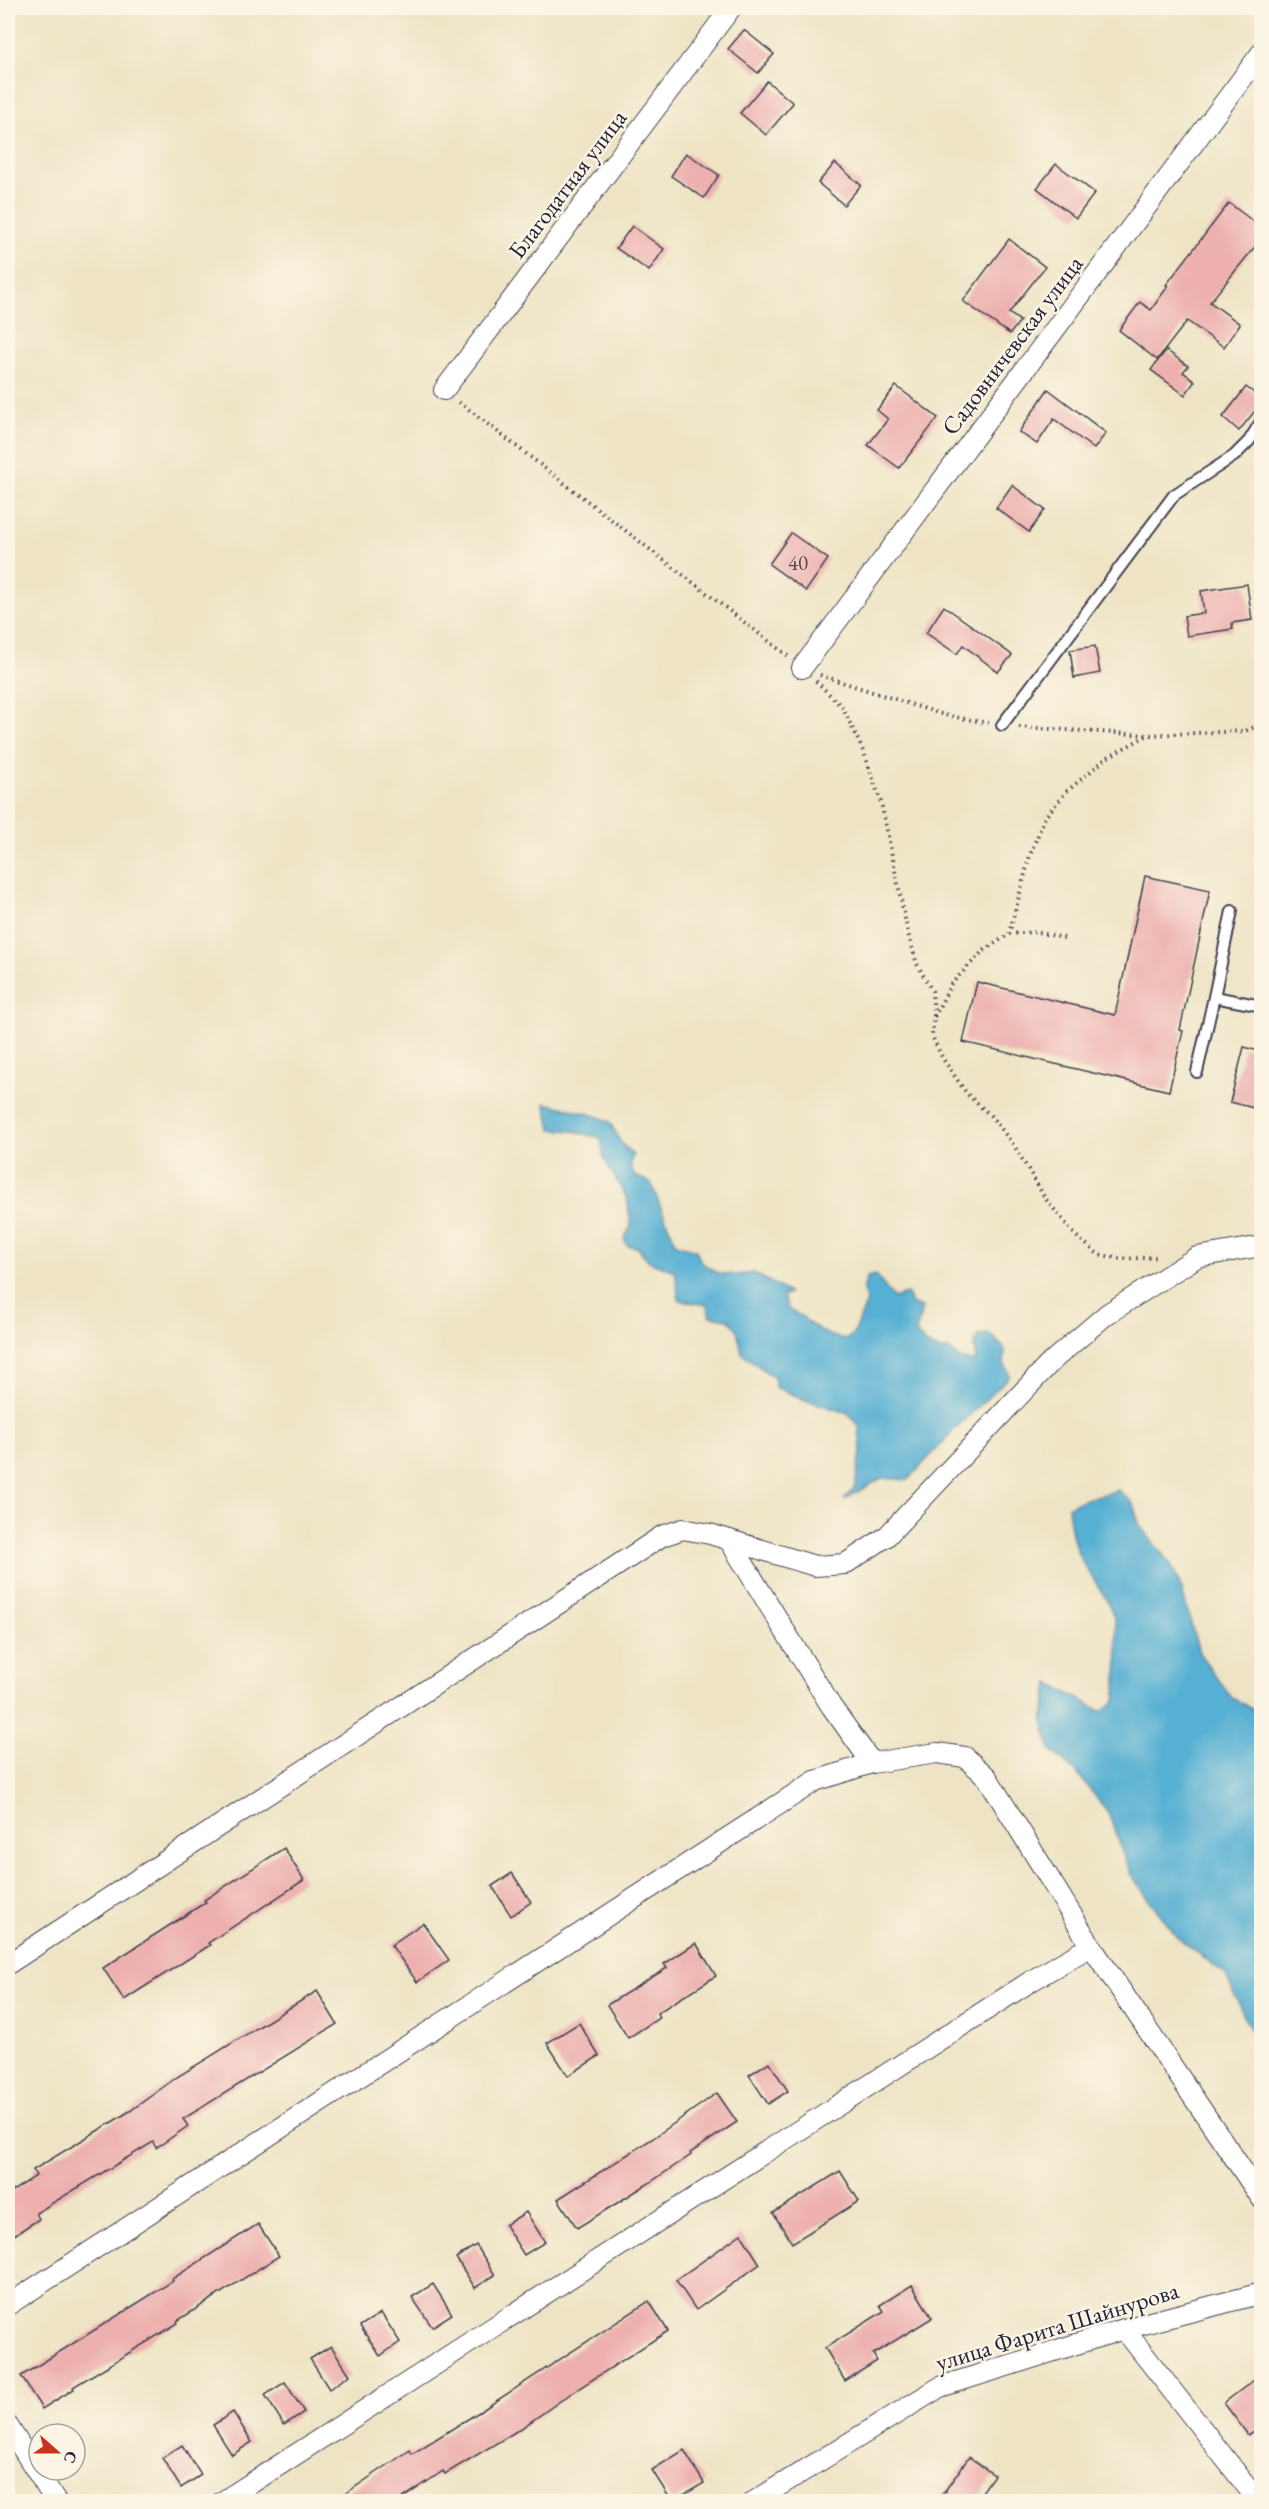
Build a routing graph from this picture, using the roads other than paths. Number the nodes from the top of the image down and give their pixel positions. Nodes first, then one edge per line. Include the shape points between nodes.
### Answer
1 (731, 8) edge
2 (1262, 52) edge
3 (444, 390) road end
4 (1262, 420) edge
5 (802, 668) road end
6 (1002, 725) road end
7 (1232, 911) dead end
8 (1214, 997) junction
9 (1262, 1006) edge
10 (1197, 1072) dead end
11 (1262, 1246) edge
12 (729, 1540) junction
13 (872, 1763) junction
14 (1091, 1946) junction
15 (8, 1964) edge
16 (1262, 2199) edge
17 (1262, 2293) edge
18 (8, 2305) edge
19 (1124, 2329) junction
20 (8, 2426) edge
21 (56, 2502) edge
22 (222, 2502) edge
23 (753, 2502) edge
24 (1259, 2502) edge

1 - 3 street, Благодатная улица
2 - 5 street, Садовничевская улица
4 - 6 lane via 1234,456 1174,495
7 - 8 lane
8 - 9 lane
8 - 10 lane
11 - 12 street via 1197,1257 1107,1314 1052,1361 886,1537 845,1564 815,1566
12 - 13 street via 831,1706
12 - 15 street via 683,1529 662,1536
13 - 14 street via 938,1753 965,1758 987,1777
13 - 18 street via 815,1781
14 - 16 street
14 - 22 street
17 - 19 street, улица Фарита Шайнурова
19 - 23 street, улица Фарита Шайнурова via 940,2387
19 - 24 street
20 - 21 street

